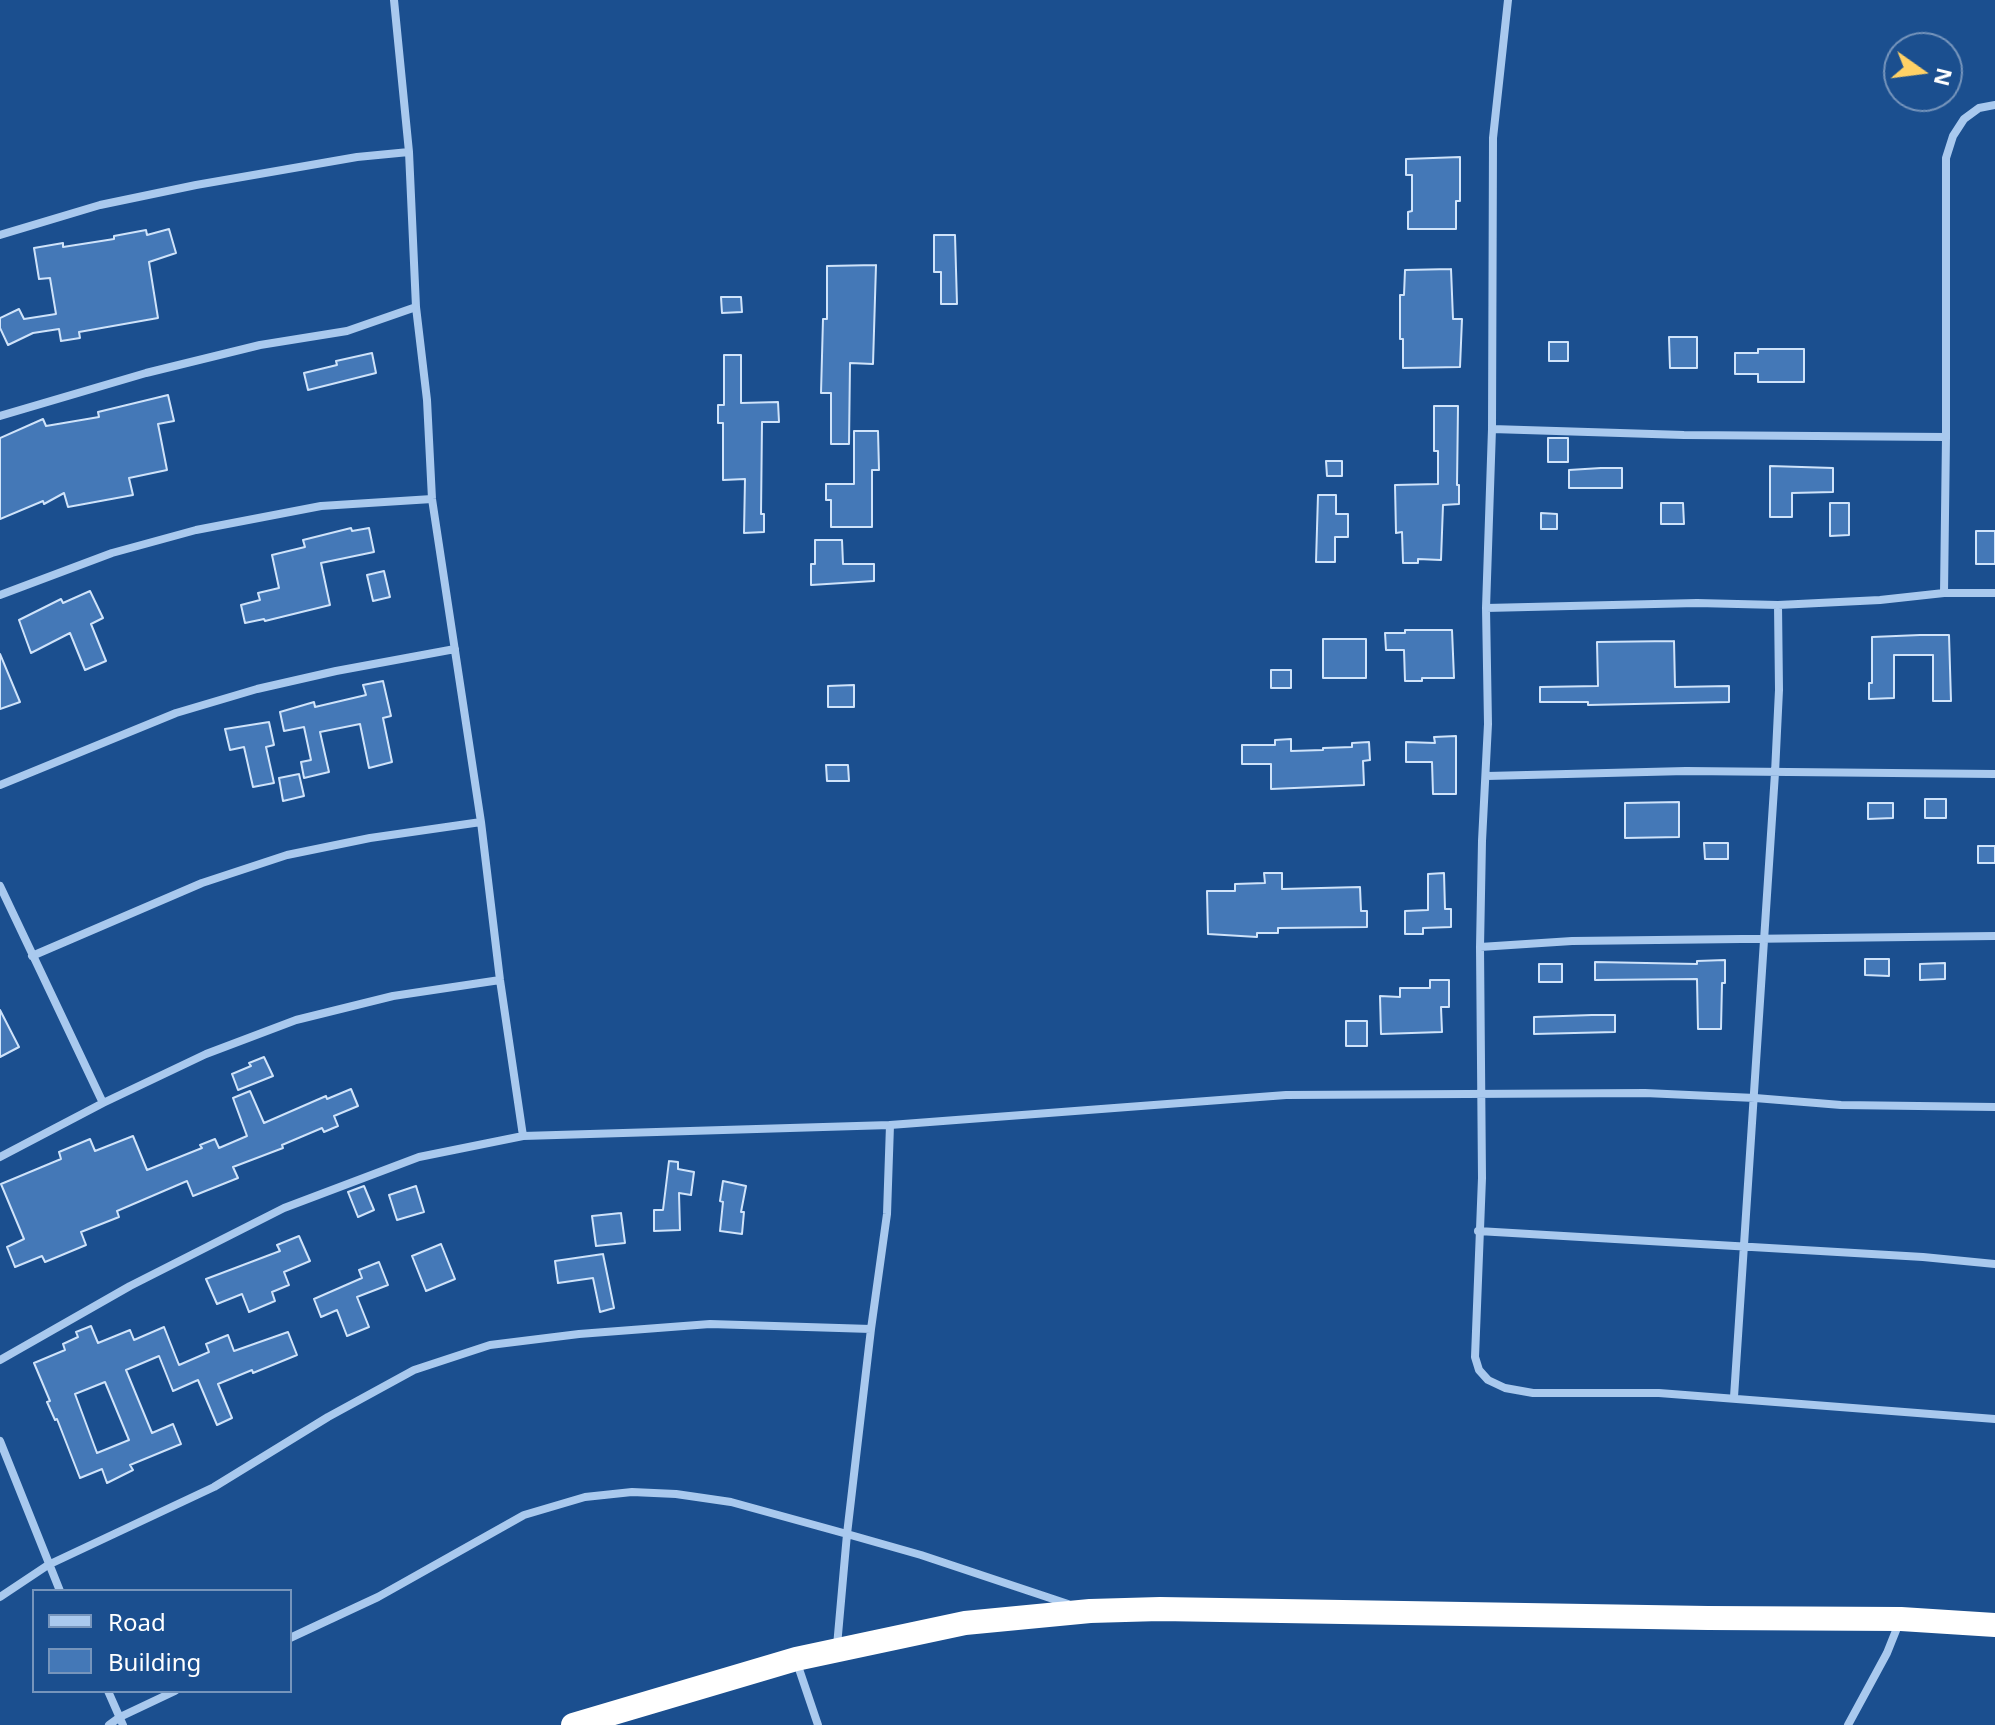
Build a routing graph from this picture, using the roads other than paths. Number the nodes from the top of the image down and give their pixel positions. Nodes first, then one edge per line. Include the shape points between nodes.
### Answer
1 (394, 0) edge
2 (1508, 0) edge
3 (1995, 105) edge
4 (409, 152) junction
5 (0, 235) edge
6 (416, 307) junction
7 (0, 416) edge
8 (1492, 429) junction
9 (1946, 437) junction
10 (432, 499) junction
11 (1944, 593) junction
12 (1995, 593) edge
13 (0, 595) edge
14 (1778, 605) junction
15 (1486, 608) junction
16 (455, 649) junction
17 (1775, 773) junction
18 (1995, 774) edge
19 (1487, 776) junction
20 (0, 785) edge
21 (481, 822) junction
22 (0, 886) edge
23 (1995, 936) edge
24 (1765, 939) junction
25 (1480, 947) junction
26 (32, 956) junction
27 (500, 980) junction
28 (1482, 1092) junction
29 (1755, 1098) junction
30 (103, 1103) junction
31 (1995, 1107) edge
32 (890, 1125) junction
33 (523, 1136) junction
34 (0, 1157) edge
35 (1478, 1231) junction
36 (1744, 1248) junction
37 (1995, 1264) edge
38 (871, 1329) junction
39 (0, 1360) edge
40 (1734, 1397) junction
41 (1995, 1419) edge
42 (0, 1441) edge
43 (847, 1534) junction
44 (48, 1565) junction
45 (59, 1589) edge
46 (0, 1597) edge
47 (1090, 1611) junction
48 (1901, 1619) junction
49 (1995, 1625) edge
50 (292, 1637) edge
51 (836, 1651) junction
52 (796, 1659) junction
53 (109, 1693) edge
54 (171, 1693) edge
55 (122, 1721) edge
56 (109, 1725) edge
57 (573, 1725) edge
58 (818, 1725) edge
59 (1848, 1725) edge

1 - 4 street
2 - 8 street via 1493,138
3 - 9 street via 1964,119 1946,158
4 - 5 street via 196,185 100,205
4 - 6 street
6 - 7 street via 347,331 260,345
6 - 10 street
8 - 9 street
8 - 15 street
9 - 11 street
10 - 13 street via 321,506 196,530 112,553
10 - 16 street
11 - 12 street
11 - 14 street
14 - 15 street
14 - 17 street
15 - 19 street
16 - 20 street via 336,671 189,709
16 - 21 street
17 - 18 street
17 - 19 street
17 - 24 street
19 - 25 street
21 - 26 street via 287,855 202,883
21 - 27 street
22 - 26 street
23 - 24 street
24 - 25 street
24 - 29 street
25 - 28 street
26 - 30 street
27 - 30 street via 393,996 296,1020 206,1054
27 - 33 street
28 - 29 street
28 - 32 street via 1286,1095
28 - 35 street
29 - 31 street
29 - 36 street
30 - 34 street
32 - 33 street
32 - 38 street via 887,1214
33 - 39 street via 419,1157 284,1208
35 - 36 street
35 - 40 street via 1475,1357 1488,1380 1533,1393
36 - 37 street
36 - 40 street
38 - 43 street
38 - 44 street via 710,1324 490,1345 414,1370 214,1487
40 - 41 street
42 - 44 street
43 - 47 street
43 - 50 street via 731,1502 676,1494 585,1497 524,1515 378,1597
43 - 51 street
44 - 45 street
44 - 46 street
47 - 48 highway
47 - 51 highway via 965,1623
48 - 49 highway
48 - 59 street
51 - 52 highway
52 - 57 highway
52 - 58 street
53 - 55 street
54 - 55 street
55 - 56 street

